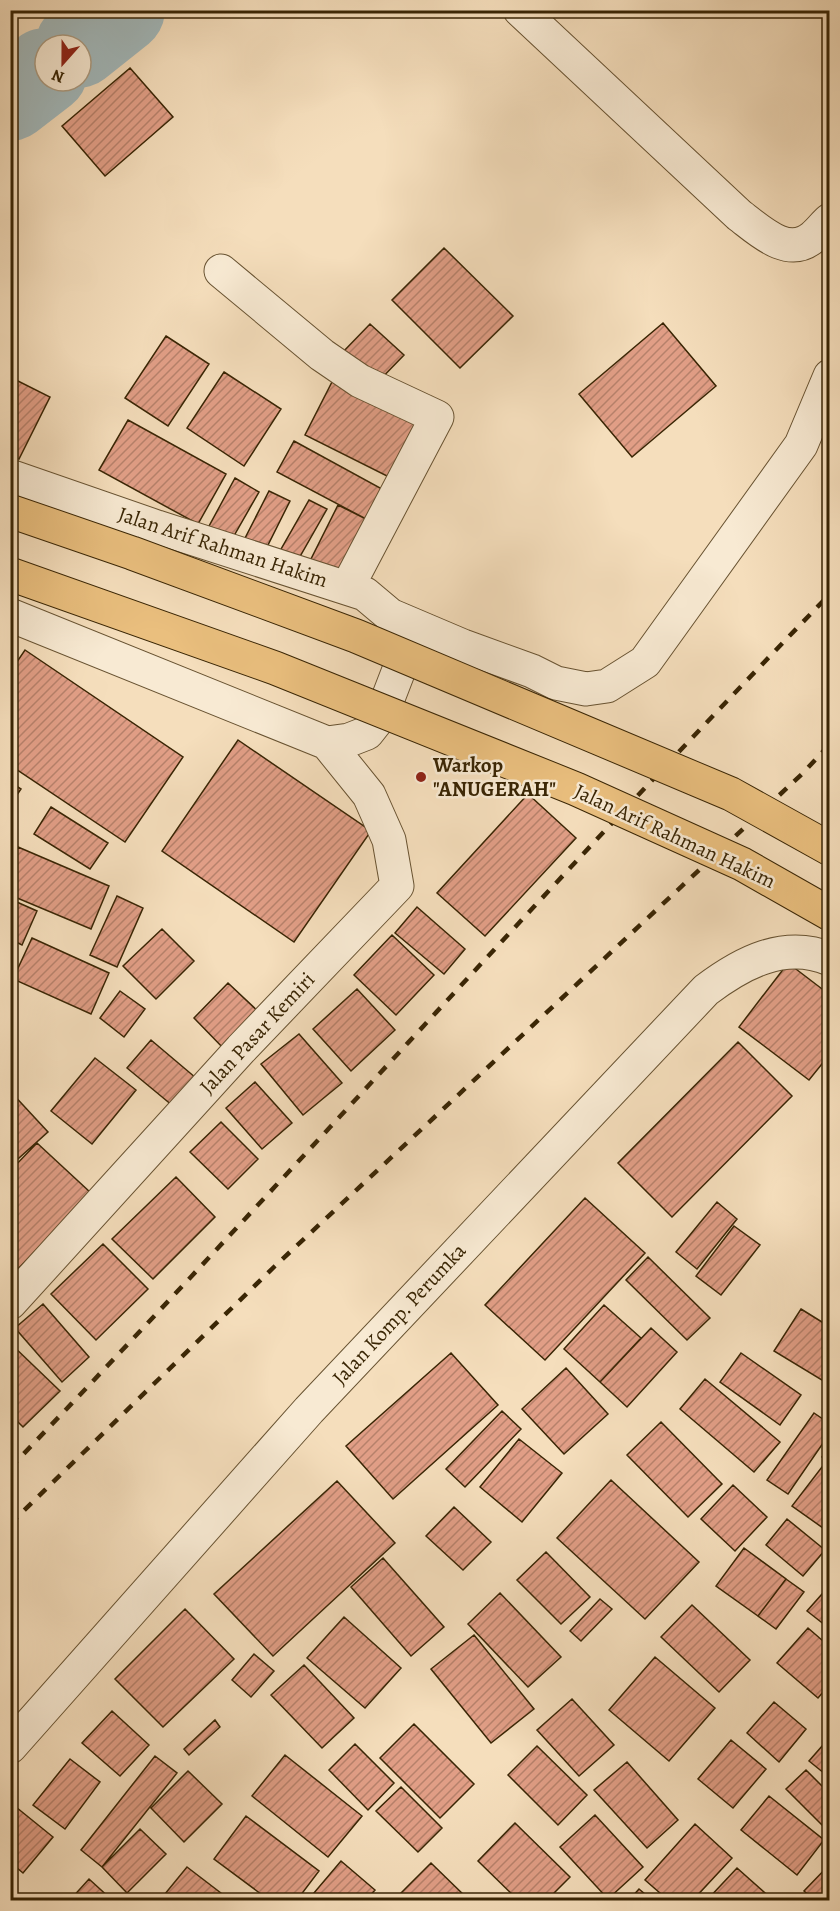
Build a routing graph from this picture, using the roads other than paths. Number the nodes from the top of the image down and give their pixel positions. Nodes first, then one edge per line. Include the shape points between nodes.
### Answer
1 (520, 10) edge
2 (830, 220) edge
3 (221, 272) dead end
4 (830, 376) edge
5 (10, 476) edge
6 (10, 511) edge
7 (10, 574) edge
8 (347, 588) junction
9 (10, 615) edge
10 (390, 615) junction
11 (327, 743) junction
12 (830, 849) edge
13 (830, 914) edge
14 (830, 959) edge
15 (10, 1304) edge
16 (10, 1747) edge

1 - 2 street via 739,215 772,240 795,246 812,239
3 - 8 street via 360,381 437,417
4 - 10 street via 801,445 666,634 645,662 607,686 586,689 556,683
5 - 8 street, Jalan Arif Rahman Hakim
6 - 12 highway, Jalan Arif Rahman Hakim, bridge via 356,636 731,794
7 - 13 highway, Jalan Arif Rahman Hakim, bridge via 275,668 576,789 742,864
8 - 10 street, Jalan Arif Rahman Hakim via 365,594
9 - 11 street
10 - 11 street via 398,631 402,662 382,714 367,733
11 - 15 street, Jalan Pasar Kemiri via 369,795 389,840 397,886 241,1049
14 - 16 street, Jalan Komp. Perumka via 790,951 760,957 706,990 309,1410

